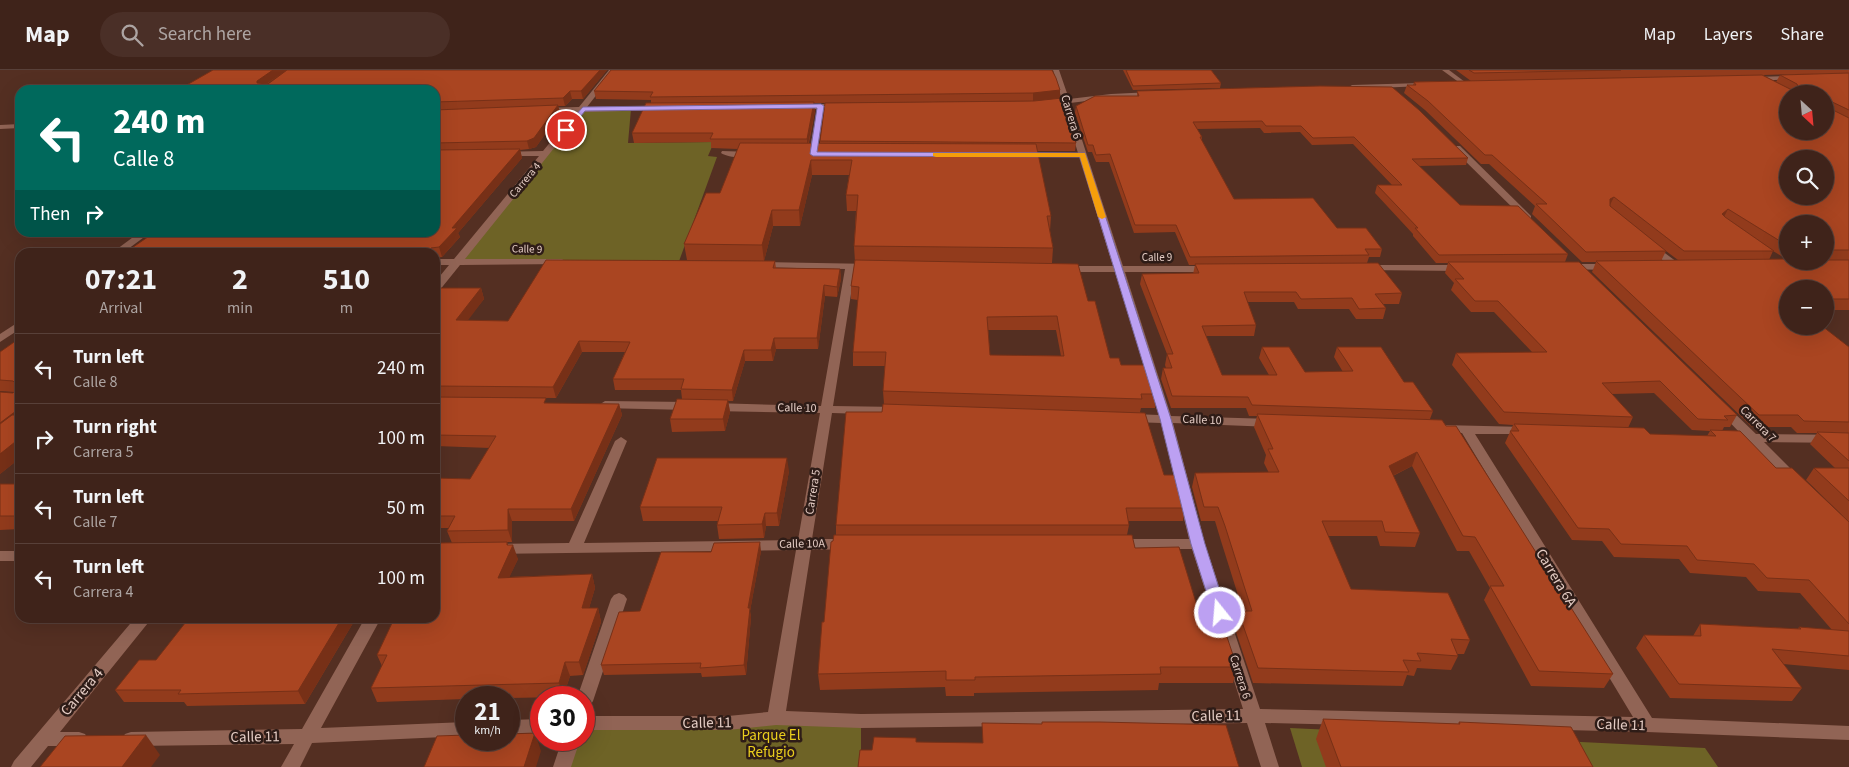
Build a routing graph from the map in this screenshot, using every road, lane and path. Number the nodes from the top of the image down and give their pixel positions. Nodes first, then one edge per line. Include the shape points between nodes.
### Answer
1 (614, 70) edge
2 (1056, 70) edge
3 (1445, 70) edge
4 (1799, 78) edge
5 (1749, 79) edge
6 (1759, 79) junction
7 (1466, 84) junction
8 (1475, 84) edge
9 (1426, 85) edge
10 (1456, 85) edge
11 (1388, 86) junction
12 (1774, 86) edge
13 (1344, 87) edge
14 (1161, 94) edge
15 (1401, 97) edge
16 (1068, 102) junction
17 (1042, 104) edge
18 (821, 106) junction
19 (849, 106) edge
20 (787, 107) edge
21 (669, 108) edge
22 (583, 109) junction
23 (533, 111) edge
24 (15, 126) edge
25 (0, 127) edge
26 (1449, 140) edge
27 (725, 153) edge
28 (491, 154) edge
29 (547, 154) junction
30 (764, 154) edge
31 (803, 154) edge
32 (813, 154) junction
33 (823, 154) edge
34 (1013, 155) edge
35 (1083, 155) junction
36 (1539, 228) edge
37 (1640, 236) edge
38 (139, 237) edge
39 (124, 248) edge
40 (1566, 254) edge
41 (440, 262) edge
42 (458, 262) junction
43 (572, 263) edge
44 (748, 265) edge
45 (850, 266) junction
46 (876, 266) edge
47 (1560, 267) edge
48 (1579, 267) junction
49 (1619, 267) edge
50 (1658, 267) edge
51 (1354, 268) edge
52 (1472, 268) edge
53 (1049, 269) edge
54 (1226, 269) edge
55 (1118, 270) junction
56 (1593, 281) edge
57 (440, 283) edge
58 (15, 328) edge
59 (0, 339) edge
60 (1718, 404) edge
61 (592, 405) edge
62 (826, 408) junction
63 (916, 411) edge
64 (1116, 418) edge
65 (1166, 419) junction
66 (1282, 423) edge
67 (1427, 428) edge
68 (1466, 430) junction
69 (1535, 432) edge
70 (1723, 437) edge
71 (1753, 438) junction
72 (1849, 439) edge
73 (621, 441) dead end
74 (1801, 486) edge
75 (804, 544) junction
76 (863, 544) edge
77 (1100, 544) edge
78 (1198, 544) junction
79 (574, 548) junction
80 (485, 550) edge
81 (0, 556) edge
82 (15, 556) edge
83 (619, 599) dead end
84 (140, 623) edge
85 (370, 623) edge
86 (589, 686) edge
87 (1253, 716) junction
88 (776, 718) junction
89 (595, 723) edge
90 (1558, 723) junction
91 (1647, 725) junction
92 (455, 729) edge
93 (1849, 733) edge
94 (308, 736) junction
95 (44, 739) junction
96 (1570, 742) edge
97 (567, 751) edge
98 (20, 767) edge
99 (290, 767) edge
100 (562, 767) edge
101 (1270, 767) edge

1 - 22 street, Carrera 4
2 - 16 street, Carrera 6
3 - 7 street
4 - 6 street
5 - 6 street
6 - 12 street
7 - 8 street
7 - 10 street
9 - 11 street
11 - 13 street
11 - 15 street
14 - 16 street
16 - 17 street
16 - 35 street, Carrera 6
18 - 19 street
18 - 20 street
18 - 32 street
21 - 22 street
22 - 23 street
22 - 29 street, Carrera 4
24 - 25 street
26 - 36 street
27 - 30 street
28 - 29 street
29 - 42 street, Carrera 4
31 - 32 street
32 - 33 street
34 - 35 street
35 - 55 street, Carrera 6
37 - 50 street via 1682,267
38 - 39 street
40 - 48 street
41 - 42 street, Calle 9
42 - 43 street, Calle 9
42 - 57 street, Carrera 4
44 - 45 street
45 - 46 street
45 - 62 street, Carrera 5
47 - 48 street
48 - 49 street
48 - 56 street
51 - 52 street
53 - 55 street, Calle 9
54 - 55 street, Calle 9
55 - 65 street, Carrera 6
58 - 59 street
60 - 71 street, Carrera 7
61 - 62 street, Calle 10
62 - 63 street, Calle 10
62 - 75 street, Carrera 5
64 - 65 street, Calle 10
65 - 66 street, Calle 10
65 - 78 street, Carrera 6
67 - 68 street
68 - 69 street
68 - 91 street, Carrera 6A
70 - 71 street
71 - 72 street
71 - 74 street, Carrera 7
73 - 79 street
75 - 76 street, Calle 10A
75 - 79 street, Calle 10A
75 - 88 street, Carrera 5
77 - 78 street
78 - 87 street, Carrera 6
79 - 80 street, Calle 10A
81 - 82 street
83 - 86 street
84 - 95 street, Carrera 4
85 - 94 street
87 - 88 street, Calle 11 via 861,721
87 - 90 street, Calle 11
87 - 101 street, Carrera 6
88 - 89 street, Calle 11 via 728,723
90 - 91 street, Calle 11
90 - 96 street
91 - 93 street, Calle 11
92 - 94 street, Calle 11
94 - 95 street, Calle 11
94 - 99 street
95 - 98 street, Carrera 4
97 - 100 street

